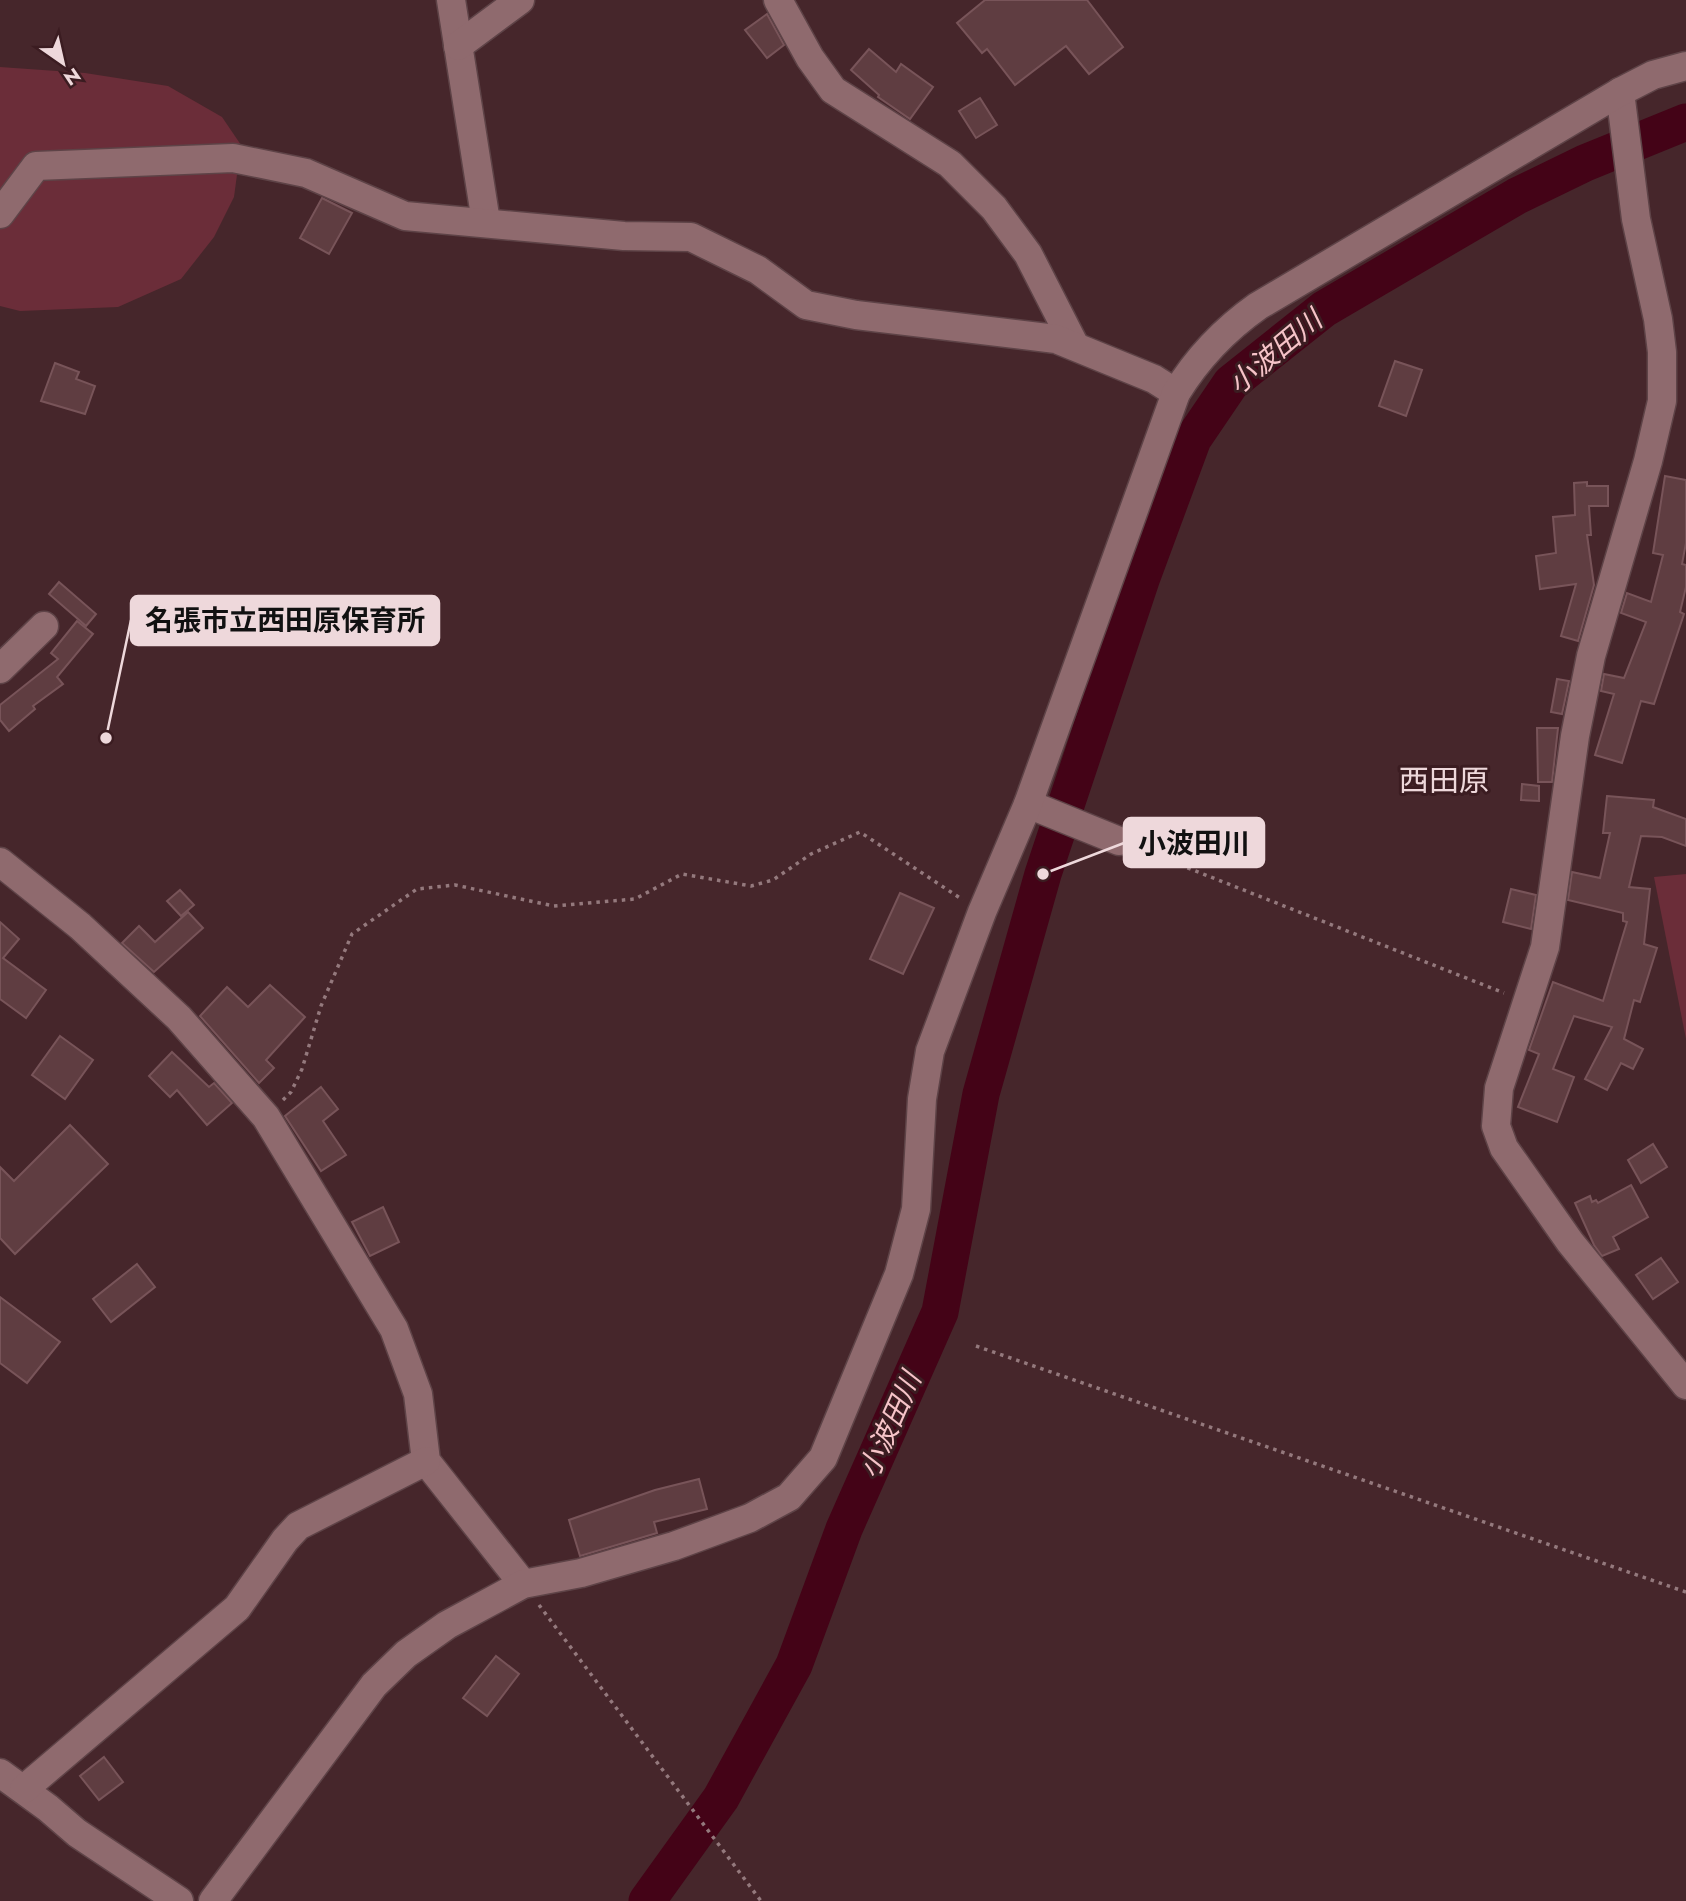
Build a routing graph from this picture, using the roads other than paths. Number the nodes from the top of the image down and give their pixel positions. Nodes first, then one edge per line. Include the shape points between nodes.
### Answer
1 (451, 0) edge
2 (520, 0) edge
3 (778, 0) edge
4 (458, 46) junction
5 (1686, 66) edge
6 (1620, 101) junction
7 (0, 214) edge
8 (486, 222) junction
9 (1074, 344) junction
10 (1176, 393) junction
11 (44, 626) dead end
12 (0, 669) edge
13 (1035, 808) junction
14 (1119, 841) road end
15 (0, 862) edge
16 (1686, 1385) edge
17 (426, 1461) junction
18 (523, 1584) junction
19 (0, 1773) edge
20 (24, 1789) junction
21 (179, 1901) edge
22 (214, 1901) edge

1 - 4 street
2 - 4 street
3 - 9 street via 833,90 950,164 994,208 1028,254
4 - 8 street
5 - 6 street via 1653,75
6 - 10 street via 1258,306 1210,346
6 - 16 street via 1642,255 1658,319 1661,401 1591,656 1545,947 1499,1088 1496,1126 1504,1148 1570,1242
7 - 8 street via 36,166 233,158 306,173 405,216
8 - 9 street via 624,236 691,237 758,270 806,304
9 - 10 street
10 - 13 street
11 - 12 street
13 - 14 street
13 - 18 street via 982,912 930,1051 922,1099 916,1209 900,1274 823,1458 789,1497 750,1518 674,1546
15 - 17 street via 80,926 179,1018 266,1116 394,1329 418,1394
17 - 18 street
17 - 20 street via 298,1526 237,1608
18 - 22 street via 447,1625 406,1654 374,1685
19 - 20 street
20 - 21 street via 77,1833

